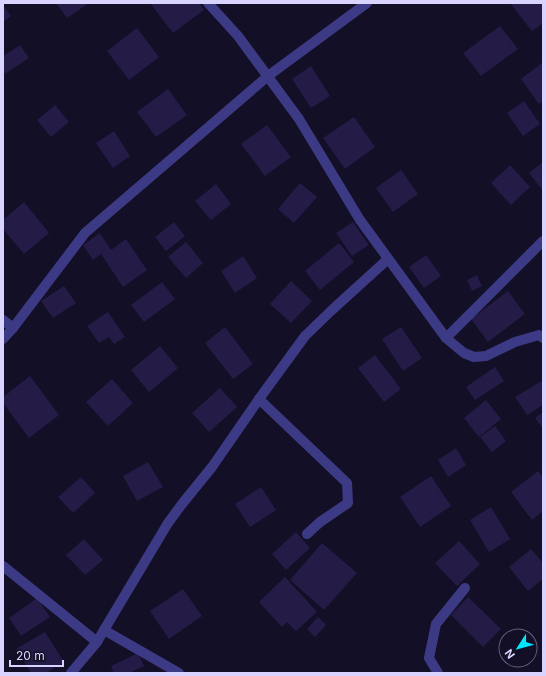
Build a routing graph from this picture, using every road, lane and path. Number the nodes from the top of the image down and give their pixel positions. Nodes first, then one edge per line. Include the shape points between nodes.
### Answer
1 (208, 3) edge
2 (367, 3) edge
3 (268, 76) junction
4 (543, 241) edge
5 (388, 259) junction
6 (3, 320) edge
7 (13, 328) junction
8 (446, 338) junction
9 (543, 338) edge
10 (3, 339) edge
11 (259, 399) junction
12 (307, 534) dead end
13 (3, 566) edge
14 (465, 588) dead end
15 (104, 630) junction
16 (96, 642) junction
17 (71, 673) edge
18 (179, 673) edge
19 (438, 673) edge

1 - 3 street via 238,36
2 - 3 street
3 - 5 street via 299,119 360,220
3 - 7 street via 85,233
4 - 8 street
5 - 8 street
5 - 11 street via 305,336
6 - 7 street
7 - 10 street
8 - 9 street via 464,353 486,356 515,342 539,335
11 - 12 street via 347,483 348,503
11 - 15 street via 212,467 168,523
13 - 16 street
14 - 19 street via 436,624 428,658
15 - 16 street
15 - 18 street
16 - 17 street

